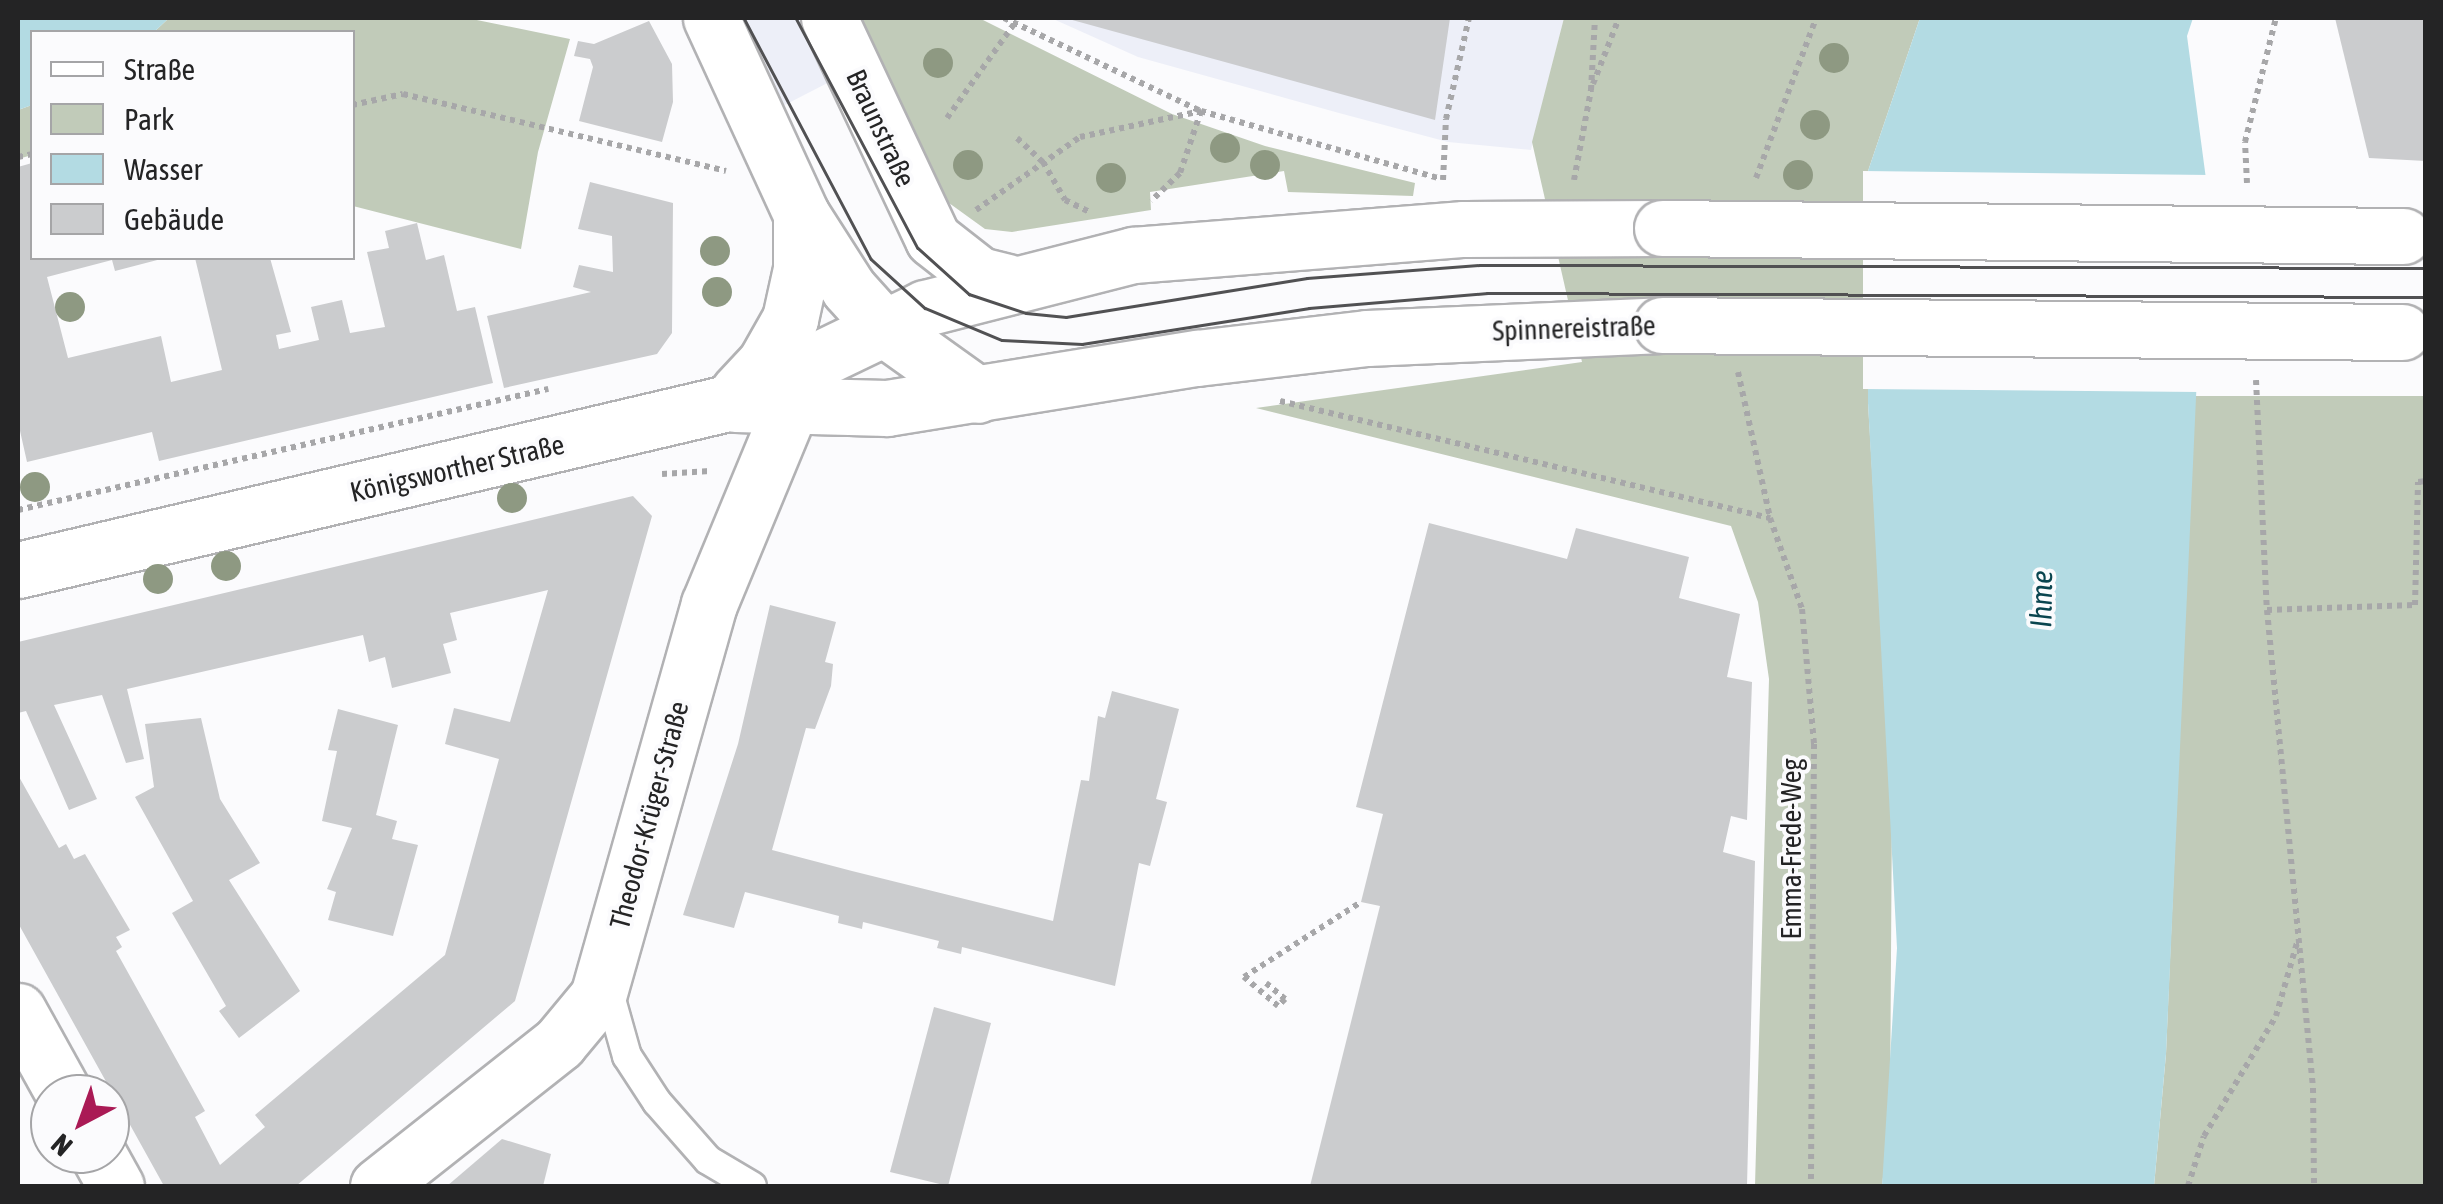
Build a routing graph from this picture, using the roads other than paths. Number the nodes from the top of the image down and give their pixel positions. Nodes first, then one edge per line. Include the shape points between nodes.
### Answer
1 (710, 18) edge
2 (829, 18) edge
3 (802, 214) junction
4 (2414, 235) edge
5 (932, 239) junction
6 (1007, 282) junction
7 (884, 328) junction
8 (2414, 332) edge
9 (801, 384) junction
10 (978, 395) junction
11 (728, 404) junction
12 (18, 570) edge
13 (607, 974) junction
14 (18, 1011) edge
15 (53, 1074) edge
16 (378, 1186) edge
17 (752, 1186) edge

1 - 3 street
2 - 5 street, Braunstraße
3 - 7 street via 849,289
3 - 11 street via 801,269 790,318 765,364
4 - 6 street, bridge via 1464,229 1257,240 1133,255
5 - 6 street, Braunstraße via 980,274
5 - 7 street
6 - 7 street
7 - 9 street, Königsworther Straße
7 - 10 street
8 - 10 street, Spinnereistraße, bridge via 1662,325 1367,338
9 - 10 street, Spinnereistraße via 886,408
9 - 11 street, Königsworther Straße
9 - 13 street, Theodor-Krüger-Straße via 700,631
11 - 12 street, Königsworther Straße
13 - 16 street, Theodor-Krüger-Straße via 585,1015 559,1043
13 - 17 lane via 613,1024 646,1086 708,1160
14 - 15 street

